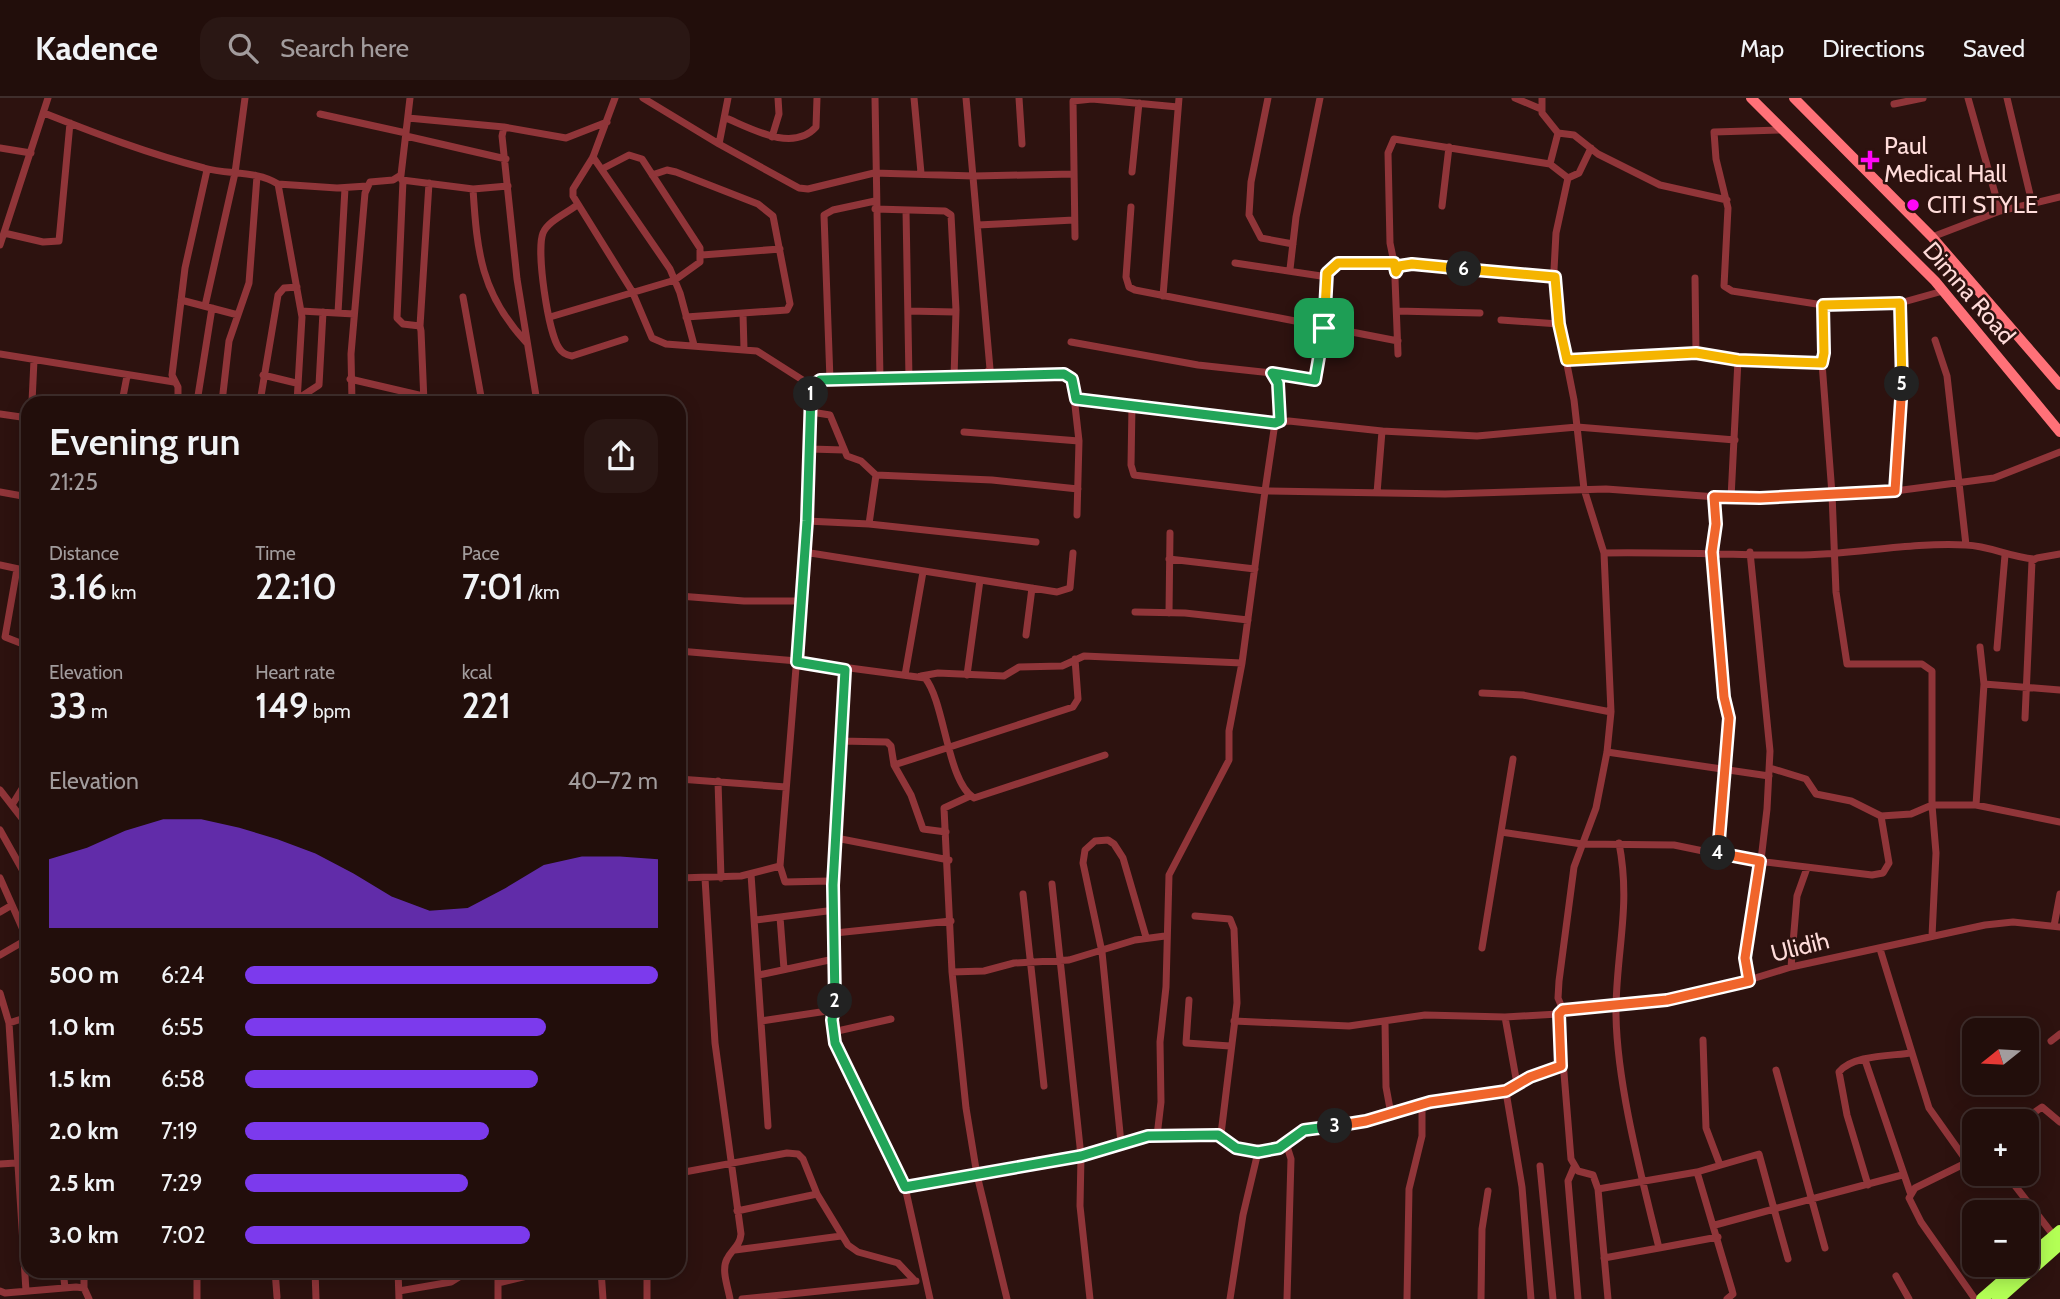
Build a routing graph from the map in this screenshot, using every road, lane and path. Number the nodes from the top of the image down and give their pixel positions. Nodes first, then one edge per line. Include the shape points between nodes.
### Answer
1 (48, 98) edge
2 (245, 98) edge
3 (410, 98) edge
4 (615, 98) edge
5 (643, 98) edge
6 (778, 98) edge
7 (817, 98) edge
8 (874, 98) edge
9 (914, 98) edge
10 (967, 98) edge
11 (1019, 98) edge
12 (1179, 98) edge
13 (1268, 98) edge
14 (1320, 98) edge
15 (1515, 98) edge
16 (1542, 98) edge
17 (1751, 98) edge
18 (1794, 98) edge
19 (1923, 98) edge
20 (1968, 98) edge
21 (2007, 98) edge
22 (727, 99) edge
23 (1139, 103) junction
24 (1894, 104) dead end
25 (1178, 107) junction
26 (1541, 109) junction
27 (44, 113) junction
28 (320, 114) dead end
29 (408, 118) junction
30 (726, 118) junction
31 (607, 122) junction
32 (70, 123) junction
33 (504, 127) junction
34 (1783, 130) junction
35 (1558, 133) junction
36 (406, 135) junction
37 (772, 137) junction
38 (719, 144) junction
39 (1022, 144) dead end
40 (1449, 147) junction
41 (0, 148) edge
42 (1591, 148) junction
43 (31, 153) junction
44 (593, 156) junction
45 (506, 159) junction
46 (1550, 164) junction
47 (602, 169) junction
48 (207, 170) junction
49 (1132, 172) dead end
50 (235, 173) junction
51 (874, 173) junction
52 (921, 173) junction
53 (1073, 174) junction
54 (652, 175) junction
55 (257, 176) junction
56 (974, 176) junction
57 (1569, 178) junction
58 (400, 179) junction
59 (429, 183) junction
60 (278, 184) junction
61 (367, 186) junction
62 (508, 186) junction
63 (345, 188) junction
64 (473, 189) junction
65 (2060, 197) edge
66 (1727, 200) junction
67 (2032, 203) junction
68 (577, 205) junction
69 (875, 205) junction
70 (1442, 206) dead end
71 (1131, 207) dead end
72 (905, 210) junction
73 (2000, 211) junction
74 (1074, 220) junction
75 (978, 225) junction
76 (1074, 237) dead end
77 (1932, 237) junction
78 (1, 239) edge
79 (1293, 244) junction
80 (780, 249) junction
81 (702, 255) junction
82 (1235, 263) dead end
83 (1394, 263) junction
84 (1290, 269) junction
85 (1396, 272) junction
86 (1327, 273) junction
87 (1555, 277) junction
88 (1695, 278) dead end
89 (675, 280) junction
90 (297, 287) junction
91 (632, 291) junction
92 (1944, 291) junction
93 (1163, 296) junction
94 (463, 297) dead end
95 (181, 300) junction
96 (1900, 303) junction
97 (1823, 305) junction
98 (208, 307) junction
99 (302, 311) junction
100 (908, 311) junction
101 (323, 312) junction
102 (956, 312) junction
103 (1397, 312) junction
104 (338, 313) junction
105 (1480, 313) dead end
106 (355, 314) junction
107 (743, 314) junction
108 (238, 315) junction
109 (550, 317) junction
110 (687, 317) junction
111 (1501, 320) dead end
112 (1559, 324) junction
113 (419, 326) junction
114 (1324, 328) junction
115 (625, 340) dead end
116 (1935, 340) dead end
117 (1398, 341) junction
118 (1071, 342) dead end
119 (527, 343) junction
120 (694, 345) junction
121 (744, 349) junction
122 (1696, 353) junction
123 (0, 354) edge
124 (1398, 354) dead end
125 (34, 360) junction
126 (1567, 360) junction
127 (1738, 360) junction
128 (1822, 363) junction
129 (1272, 373) junction
130 (987, 374) junction
131 (263, 375) junction
132 (127, 376) junction
133 (954, 378) junction
134 (350, 379) junction
135 (880, 379) junction
136 (909, 379) junction
137 (830, 380) junction
138 (174, 382) junction
139 (296, 383) junction
140 (2060, 385) edge
141 (812, 386) junction
142 (32, 396) edge
143 (123, 396) edge
144 (178, 396) edge
145 (198, 396) edge
146 (223, 396) edge
147 (261, 396) edge
148 (297, 396) edge
149 (304, 396) edge
150 (351, 396) edge
151 (413, 396) edge
152 (424, 396) edge
153 (481, 396) edge
154 (536, 396) edge
155 (1076, 399) junction
156 (1132, 405) junction
157 (811, 412) junction
158 (0, 414) edge
159 (21, 417) edge
160 (1278, 422) junction
161 (1577, 427) junction
162 (1382, 431) junction
163 (964, 432) dead end
164 (2060, 432) edge
165 (1735, 440) junction
166 (1079, 442) junction
167 (810, 449) junction
168 (844, 450) junction
169 (2060, 452) edge
170 (876, 475) junction
171 (1960, 482) junction
172 (1078, 489) junction
173 (1584, 489) junction
174 (1265, 491) junction
175 (1895, 491) junction
176 (0, 492) edge
177 (1377, 493) junction
178 (1832, 494) junction
179 (21, 496) edge
180 (1714, 497) junction
181 (1731, 498) junction
182 (1077, 515) dead end
183 (807, 521) junction
184 (869, 524) junction
185 (1170, 533) dead end
186 (1036, 542) dead end
187 (1966, 545) junction
188 (804, 552) junction
189 (1713, 552) junction
190 (1749, 552) junction
191 (1835, 552) junction
192 (1073, 553) dead end
193 (1604, 553) junction
194 (2060, 554) edge
195 (2005, 555) junction
196 (1169, 559) junction
197 (2034, 559) junction
198 (0, 565) edge
199 (17, 569) junction
200 (1255, 569) junction
201 (21, 570) edge
202 (923, 572) junction
203 (980, 580) junction
204 (1032, 588) junction
205 (686, 597) edge
206 (802, 601) junction
207 (1135, 612) dead end
208 (1169, 613) junction
209 (4, 614) edge
210 (1248, 620) junction
211 (1026, 635) dead end
212 (21, 643) edge
213 (1980, 647) dead end
214 (1997, 648) dead end
215 (686, 653) edge
216 (1076, 659) junction
217 (797, 662) junction
218 (1242, 663) junction
219 (845, 670) junction
220 (905, 675) junction
221 (967, 675) junction
222 (920, 676) junction
223 (1984, 684) junction
224 (2027, 688) junction
225 (2060, 690) edge
226 (1482, 693) dead end
227 (1611, 712) junction
228 (2025, 718) dead end
229 (841, 741) junction
230 (950, 749) junction
231 (1607, 752) junction
232 (1105, 755) dead end
233 (1513, 759) dead end
234 (894, 765) junction
235 (1725, 772) junction
236 (1769, 772) junction
237 (686, 779) edge
238 (718, 781) junction
239 (786, 787) junction
240 (0, 790) edge
241 (21, 790) edge
242 (970, 796) junction
243 (12, 805) junction
244 (1932, 805) junction
245 (1976, 805) junction
246 (1881, 816) junction
247 (21, 817) edge
248 (2060, 822) edge
249 (0, 830) edge
250 (946, 832) junction
251 (1501, 832) junction
252 (836, 838) junction
253 (1619, 843) junction
254 (1582, 844) junction
255 (1718, 854) junction
256 (949, 860) junction
257 (1760, 861) junction
258 (780, 866) junction
259 (21, 868) edge
260 (1807, 868) junction
261 (751, 874) junction
262 (721, 877) junction
263 (0, 878) edge
264 (686, 878) edge
265 (705, 878) junction
266 (1052, 884) dead end
267 (833, 885) junction
268 (1023, 894) dead end
269 (2060, 894) edge
270 (12, 905) junction
271 (835, 910) junction
272 (0, 912) edge
273 (1195, 916) dead end
274 (780, 917) junction
275 (755, 920) junction
276 (951, 921) junction
277 (2057, 926) edge
278 (21, 928) edge
279 (835, 933) junction
280 (1165, 936) junction
281 (1932, 936) junction
282 (1146, 937) junction
283 (21, 943) edge
284 (1482, 948) dead end
285 (1880, 949) junction
286 (1102, 952) junction
287 (0, 955) edge
288 (834, 958) junction
289 (1062, 961) junction
290 (1032, 962) junction
291 (1791, 967) junction
292 (784, 970) junction
293 (952, 972) junction
294 (759, 975) junction
295 (1749, 981) junction
296 (0, 993) edge
297 (1189, 1000) dead end
298 (1616, 1007) junction
299 (834, 1010) junction
300 (1561, 1012) junction
301 (1505, 1017) junction
302 (21, 1019) edge
303 (891, 1019) dead end
304 (761, 1021) junction
305 (1234, 1021) junction
306 (1385, 1021) junction
307 (9, 1023) junction
308 (832, 1032) junction
309 (2060, 1034) edge
310 (1703, 1040) dead end
311 (2051, 1041) dead end
312 (1230, 1045) junction
313 (1910, 1053) junction
314 (1865, 1060) junction
315 (1561, 1066) junction
316 (1776, 1070) dead end
317 (1517, 1084) junction
318 (1044, 1086) dead end
319 (1506, 1091) junction
320 (1422, 1104) junction
321 (2039, 1109) edge
322 (1391, 1114) junction
323 (2060, 1122) edge
324 (768, 1126) dead end
325 (1218, 1135) junction
326 (1157, 1136) junction
327 (1121, 1143) junction
328 (1286, 1143) junction
329 (1962, 1151) edge
330 (1258, 1152) junction
331 (1081, 1156) junction
332 (16, 1163) junction
333 (730, 1163) junction
334 (0, 1164) edge
335 (1720, 1165) junction
336 (1540, 1166) dead end
337 (1962, 1166) edge
338 (1574, 1167) junction
339 (686, 1172) edge
340 (1697, 1172) junction
341 (978, 1175) junction
342 (1902, 1175) junction
343 (1644, 1184) junction
344 (1868, 1185) junction
345 (2016, 1186) edge
346 (905, 1187) junction
347 (1598, 1189) junction
348 (1488, 1191) dead end
349 (1910, 1192) junction
350 (817, 1194) junction
351 (1812, 1198) junction
352 (1774, 1209) junction
353 (737, 1211) junction
354 (1715, 1225) junction
355 (21, 1227) edge
356 (841, 1236) junction
357 (1718, 1237) junction
358 (2058, 1237) edge
359 (1660, 1248) junction
360 (1825, 1248) dead end
361 (735, 1250) junction
362 (2039, 1251) edge
363 (1604, 1258) junction
364 (1788, 1259) dead end
365 (1896, 1276) dead end
366 (2007, 1277) edge
367 (25, 1278) edge
368 (64, 1278) edge
369 (84, 1278) edge
370 (197, 1278) edge
371 (276, 1278) edge
372 (316, 1278) edge
373 (457, 1278) edge
374 (498, 1278) edge
375 (519, 1278) edge
376 (602, 1278) edge
377 (647, 1278) edge
378 (926, 1280) junction
379 (915, 1281) junction
380 (498, 1283) junction
381 (65, 1287) junction
382 (83, 1289) junction
383 (26, 1291) junction
384 (2, 1293) edge
385 (399, 1295) edge
386 (277, 1297) edge
387 (89, 1299) edge
388 (197, 1299) edge
389 (316, 1299) edge
390 (498, 1299) edge
391 (603, 1299) edge
392 (646, 1299) edge
393 (730, 1299) edge
394 (742, 1299) edge
395 (930, 1299) edge
396 (1007, 1299) edge
397 (1090, 1299) edge
398 (1230, 1299) edge
399 (1287, 1299) edge
400 (1407, 1299) edge
401 (1480, 1299) edge
402 (1531, 1299) edge
403 (1553, 1299) edge
404 (1578, 1299) edge
405 (1608, 1299) edge
406 (1727, 1299) edge
407 (1909, 1299) edge
408 (1975, 1299) edge
409 (1982, 1299) edge
410 (1997, 1299) edge

1 - 27 street
2 - 50 street
3 - 29 street
4 - 31 street
5 - 38 street
6 - 37 street
7 - 37 street via 813,131
8 - 51 street
9 - 52 street
10 - 56 street
11 - 39 street
12 - 25 street
13 - 79 street via 1249,215 1261,238
14 - 79 street
15 - 26 street
16 - 26 street
17 - 34 street, Dimna Road
18 - 77 street
19 - 24 street
20 - 73 street
21 - 67 street
22 - 30 street
23 - 25 street
23 - 49 street
23 - 53 street via 1073,101
25 - 93 street
26 - 35 street
27 - 32 street
27 - 43 street
28 - 36 street
29 - 33 street
29 - 36 street
30 - 37 street
30 - 38 street
31 - 33 street via 566,138
31 - 44 street
32 - 48 street
32 - 78 street via 59,241
33 - 45 street
34 - 66 street via 1714,132
34 - 92 street, Dimna Road
35 - 42 street via 1574,135
35 - 46 street
36 - 45 street
36 - 58 street
38 - 51 street via 799,188
40 - 46 street
40 - 70 street
40 - 83 street via 1399,139 1388,146
41 - 43 street
42 - 57 street via 1579,173
42 - 66 street via 1660,185
43 - 78 street
44 - 47 street
44 - 68 street via 573,189
45 - 62 street
46 - 57 street
47 - 54 street via 635,155
47 - 89 street
48 - 50 street
48 - 95 street
50 - 55 street
50 - 98 street
51 - 52 street
51 - 69 street
52 - 56 street
53 - 56 street
53 - 74 street
54 - 80 street via 676,172 767,209 773,216
54 - 81 street
55 - 60 street
55 - 108 street via 250,283
56 - 75 street
57 - 87 street via 1556,233
58 - 59 street
58 - 61 street
58 - 113 street via 397,318 403,324
59 - 64 street
59 - 113 street
60 - 63 street
60 - 90 street
61 - 63 street
61 - 106 street
62 - 64 street
62 - 119 street
63 - 104 street
64 - 119 street via 484,277 506,319
65 - 67 street
66 - 97 street via 1725,288
67 - 73 street
68 - 91 street
68 - 109 street via 542,234
69 - 72 street
69 - 135 street
69 - 137 street via 824,215
71 - 93 street via 1127,283 1135,290
72 - 100 street
72 - 102 street via 951,215
73 - 77 street
74 - 75 street
74 - 76 street
75 - 130 street
77 - 140 street
79 - 84 street
80 - 81 street
80 - 107 street via 790,304 780,312
81 - 89 street via 694,269
82 - 84 street
83 - 85 street
83 - 86 street via 1338,263
84 - 86 street via 1321,276
85 - 87 street via 1399,266 1412,264
85 - 103 street
86 - 114 street
87 - 112 street
88 - 122 street
89 - 91 street
89 - 110 street
90 - 99 street
90 - 131 street via 284,288 278,295
91 - 109 street
91 - 120 street via 652,338 666,344
92 - 96 street
92 - 164 street, Dimna Road
93 - 114 street
94 - 153 street
95 - 98 street
95 - 138 street
96 - 97 street
96 - 175 street via 1902,409
97 - 128 street
98 - 108 street
98 - 145 street
99 - 101 street
99 - 139 street
100 - 102 street
100 - 136 street
101 - 104 street
101 - 149 street via 319,385
102 - 133 street
103 - 105 street
103 - 117 street
104 - 106 street
106 - 134 street
107 - 110 street
107 - 121 street
108 - 146 street via 229,341
109 - 115 street via 556,344 566,355
110 - 120 street
111 - 112 street
112 - 126 street
113 - 152 street
114 - 117 street
114 - 129 street via 1315,380
116 - 171 street via 1947,376
117 - 124 street
118 - 129 street
119 - 154 street
120 - 121 street
121 - 141 street via 766,355
122 - 126 street
122 - 127 street
123 - 125 street
125 - 132 street
125 - 142 street
126 - 161 street
127 - 128 street
127 - 165 street
128 - 178 street
129 - 160 street via 1278,383
130 - 133 street
130 - 155 street via 1069,375
131 - 139 street
131 - 147 street
132 - 138 street
132 - 143 street
133 - 136 street
134 - 150 street
134 - 151 street
135 - 136 street
135 - 137 street
137 - 141 street via 815,381
138 - 144 street
139 - 148 street
141 - 157 street
155 - 156 street
155 - 166 street
156 - 160 street
156 - 174 street via 1134,475
157 - 167 street
157 - 168 street via 830,415
158 - 159 street
160 - 162 street
160 - 174 street
161 - 162 street via 1478,436
161 - 165 street
161 - 173 street
162 - 177 street
163 - 166 street
165 - 181 street
166 - 172 street
167 - 168 street
167 - 183 street
168 - 170 street via 850,460 861,461
169 - 171 street via 2011,473
170 - 172 street
170 - 184 street
171 - 175 street
171 - 187 street
172 - 182 street
173 - 177 street
173 - 180 street
173 - 193 street
174 - 177 street
174 - 200 street
175 - 178 street
176 - 179 street
178 - 181 street
178 - 191 street
180 - 181 street
180 - 189 street
183 - 184 street
183 - 188 street
184 - 186 street
185 - 196 street
187 - 191 street
187 - 195 street
188 - 202 street
188 - 206 street
189 - 190 street
189 - 193 street
189 - 235 street via 1729,718
190 - 191 street
190 - 236 street
191 - 244 street via 1847,664 1922,664 1932,671
192 - 204 street via 1070,588 1057,592
193 - 227 street
194 - 197 street
195 - 197 street
195 - 214 street
196 - 200 street
196 - 208 street
197 - 224 street
198 - 199 street
199 - 201 street
199 - 209 street
200 - 210 street
202 - 203 street
202 - 220 street
203 - 204 street
203 - 221 street
204 - 211 street
205 - 206 street
206 - 217 street
207 - 208 street
208 - 210 street
209 - 212 street via 5,637
210 - 218 street
213 - 223 street
215 - 217 street
216 - 218 street
216 - 221 street via 1062,666 1019,667 1004,676
216 - 230 street via 1077,704
217 - 219 street
217 - 239 street
218 - 280 street via 1228,731 1229,760 1169,875
219 - 220 street
219 - 229 street
220 - 222 street
221 - 222 street
222 - 230 street via 929,683
223 - 224 street
223 - 245 street
224 - 225 street
224 - 228 street
226 - 227 street via 1523,695
227 - 231 street
229 - 234 street via 887,743
229 - 252 street
230 - 234 street
230 - 242 street
231 - 235 street
231 - 254 street via 1596,808
232 - 242 street via 980,797
233 - 251 street
234 - 250 street via 923,829
235 - 236 street
235 - 255 street
236 - 246 street via 1801,777 1816,794 1851,801
236 - 257 street
237 - 238 street
238 - 239 street
238 - 262 street
239 - 258 street
240 - 243 street
241 - 243 street
242 - 250 street via 945,804
243 - 247 street
244 - 245 street
244 - 246 street via 1900,816
244 - 281 street via 1936,853
245 - 248 street
246 - 260 street via 1889,863 1883,873
249 - 259 street
250 - 256 street
251 - 254 street
251 - 284 street
252 - 256 street
252 - 267 street
253 - 254 street
253 - 255 street via 1674,845
253 - 298 street via 1626,888
254 - 300 street via 1574,867 1561,958
255 - 257 street
256 - 276 street
257 - 260 street
257 - 295 street via 1745,958
258 - 261 street
258 - 267 street via 785,882 823,880
260 - 291 street via 1797,895
261 - 262 street
261 - 275 street
262 - 265 street
263 - 270 street
264 - 265 street
265 - 333 street via 715,1043
266 - 289 street
267 - 271 street
268 - 290 street
269 - 277 street
270 - 272 street
270 - 278 street
271 - 274 street
271 - 279 street
273 - 305 street via 1224,917 1233,922
274 - 275 street
274 - 292 street
275 - 294 street
276 - 279 street
276 - 293 street
277 - 281 street, Ulidih via 2013,922
279 - 288 street
280 - 282 street
280 - 326 street
281 - 285 street, Ulidih
282 - 286 street
282 - 286 street via 1119,851 1108,840 1096,841 1085,850 1083,863
283 - 287 street
285 - 291 street, Ulidih
285 - 313 street
286 - 289 street
286 - 327 street
288 - 292 street
288 - 299 street
289 - 290 street
289 - 331 street
290 - 293 street
290 - 318 street
291 - 295 street, Ulidih
292 - 294 street
293 - 341 street
294 - 304 street
295 - 298 street, Ulidih via 1703,994
296 - 307 street
297 - 312 street via 1186,1043
298 - 300 street, Ulidih
298 - 343 street
299 - 304 street
299 - 308 street
300 - 301 street, Ulidih
300 - 315 street
301 - 306 street, Ulidih via 1425,1015
301 - 317 street
302 - 307 street
303 - 308 street
304 - 324 street
305 - 306 street, Ulidih via 1349,1026
305 - 312 street
306 - 322 street
307 - 332 street
308 - 346 street
309 - 311 street
310 - 335 street via 1706,1128
312 - 325 street via 1224,1125
313 - 314 street
313 - 329 street via 1935,1119
314 - 342 street
314 - 344 street via 1842,1068 1838,1078
315 - 317 street
315 - 338 street
316 - 351 street
317 - 319 street
319 - 320 street
319 - 402 street via 1522,1187
320 - 322 street
320 - 400 street via 1423,1136 1409,1189
321 - 323 street
322 - 328 street via 1304,1130
325 - 326 street
325 - 330 street via 1236,1148
326 - 327 street
327 - 331 street
328 - 330 street
328 - 399 street via 1291,1159
330 - 398 street
331 - 341 street
331 - 397 street via 1080,1206
332 - 334 street
332 - 355 street
333 - 339 street
333 - 350 street via 798,1154
333 - 353 street
335 - 340 street
335 - 352 street via 1759,1154
336 - 403 street
337 - 349 street
338 - 347 street via 1593,1175
338 - 404 street via 1568,1181
340 - 343 street
340 - 354 street
341 - 346 street
341 - 396 street
342 - 344 street
342 - 349 street
343 - 347 street
343 - 359 street
344 - 351 street
345 - 358 street
346 - 378 street
347 - 363 street
348 - 401 street
349 - 408 street via 1921,1222
350 - 353 street
350 - 356 street
351 - 352 street
351 - 360 street
352 - 354 street
352 - 364 street
353 - 361 street via 741,1234
354 - 357 street
356 - 361 street
356 - 379 street via 858,1252 898,1264
357 - 359 street
357 - 406 street via 1733,1294
358 - 362 highway
358 - 410 highway
359 - 363 street
361 - 393 street via 725,1266
363 - 405 street
365 - 407 street
366 - 409 highway
367 - 383 street
368 - 381 street
369 - 382 street
370 - 388 street
371 - 386 street
372 - 389 street
373 - 385 street
374 - 380 street
375 - 380 street
376 - 391 street
377 - 392 street
378 - 379 street
378 - 395 street
379 - 394 street
380 - 390 street
381 - 382 street
381 - 383 street
382 - 387 street
383 - 384 street

